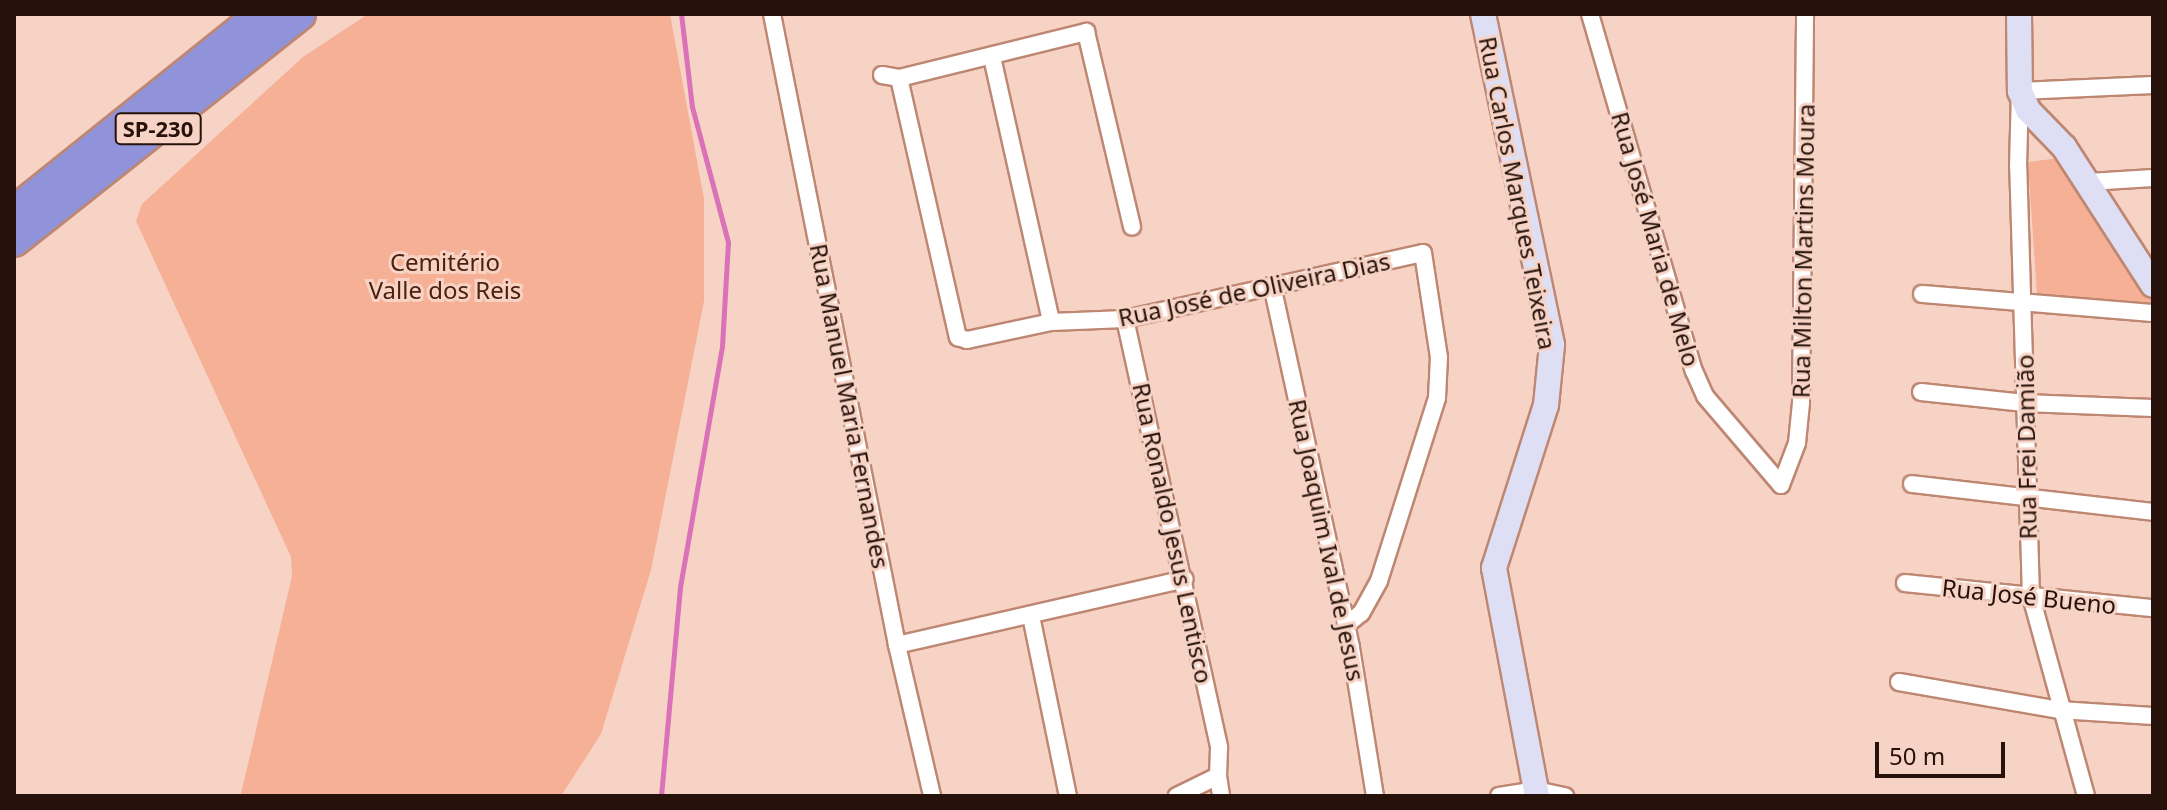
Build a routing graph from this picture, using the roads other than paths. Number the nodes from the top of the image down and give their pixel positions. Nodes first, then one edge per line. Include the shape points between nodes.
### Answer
1 (261, 14) edge
2 (300, 14) edge
3 (772, 14) edge
4 (1483, 14) edge
5 (1590, 14) edge
6 (1805, 14) edge
7 (2019, 14) edge
8 (992, 57) junction
9 (2153, 85) edge
10 (2020, 91) junction
11 (2153, 178) edge
12 (2089, 182) junction
13 (14, 212) edge
14 (1132, 227) dead end
15 (14, 241) edge
16 (2150, 278) edge
17 (1272, 285) junction
18 (1922, 294) dead end
19 (2023, 303) junction
20 (2153, 313) edge
21 (1125, 319) junction
22 (1051, 322) junction
23 (1921, 392) dead end
24 (2024, 403) junction
25 (2153, 408) edge
26 (1912, 484) dead end
27 (1781, 485) joint
28 (2026, 501) junction
29 (2153, 512) edge
30 (1185, 579) junction
31 (1905, 583) dead end
32 (2031, 597) junction
33 (2153, 608) edge
34 (1031, 616) junction
35 (1346, 625) junction
36 (897, 645) junction
37 (1899, 682) dead end
38 (2059, 710) junction
39 (2153, 716) edge
40 (1218, 776) junction
41 (1536, 793) edge
42 (932, 796) edge
43 (1068, 796) edge
44 (1177, 796) edge
45 (1221, 796) edge
46 (1375, 796) edge
47 (1499, 796) edge
48 (1565, 796) edge
49 (2086, 796) edge

1 - 13 highway, SP-230
2 - 15 highway, SP-230
3 - 36 street, Rua Manuel Maria Fernandes via 794,90
4 - 41 street, Rua Carlos Marques Teixeira via 1552,345 1546,405 1494,568
5 - 27 street, Rua José Maria de Melo via 1694,371 1705,396
6 - 27 street, Rua Milton Martins Moura via 1801,403 1797,443
7 - 10 street
8 - 14 street via 1086,32
8 - 22 street
8 - 22 street, Rua José de Oliveira Dias via 891,76 958,337 967,340
9 - 10 street
10 - 12 street via 2028,110
10 - 19 street, Rua Frei Damião
11 - 12 street
12 - 16 street
17 - 21 street, Rua José de Oliveira Dias
17 - 35 street, Rua Joaquim Ival de Jesus
17 - 35 street, Rua José de Oliveira Dias via 1423,253 1439,357 1437,398 1379,581 1361,613
18 - 19 street
19 - 20 street
19 - 24 street, Rua Frei Damião
21 - 22 street, Rua José de Oliveira Dias
21 - 30 street, Rua Ronaldo Jesus Lentisco
23 - 24 street
24 - 25 street
24 - 28 street, Rua Frei Damião
26 - 28 street
28 - 29 street
28 - 32 street, Rua Frei Damião
30 - 34 street
30 - 40 street, Rua Ronaldo Jesus Lentisco via 1219,748
31 - 32 street, Rua José Bueno
32 - 33 street, Rua José Bueno
32 - 38 street, Rua Frei Damião
34 - 36 street
34 - 43 street
35 - 46 street, Rua Joaquim Ival de Jesus
36 - 42 street, Rua Manuel Maria Fernandes
37 - 38 street
38 - 39 street
38 - 49 street, Rua Frei Damião
40 - 44 street
40 - 45 street, Rua Ronaldo Jesus Lentisco
41 - 47 street
41 - 48 street

